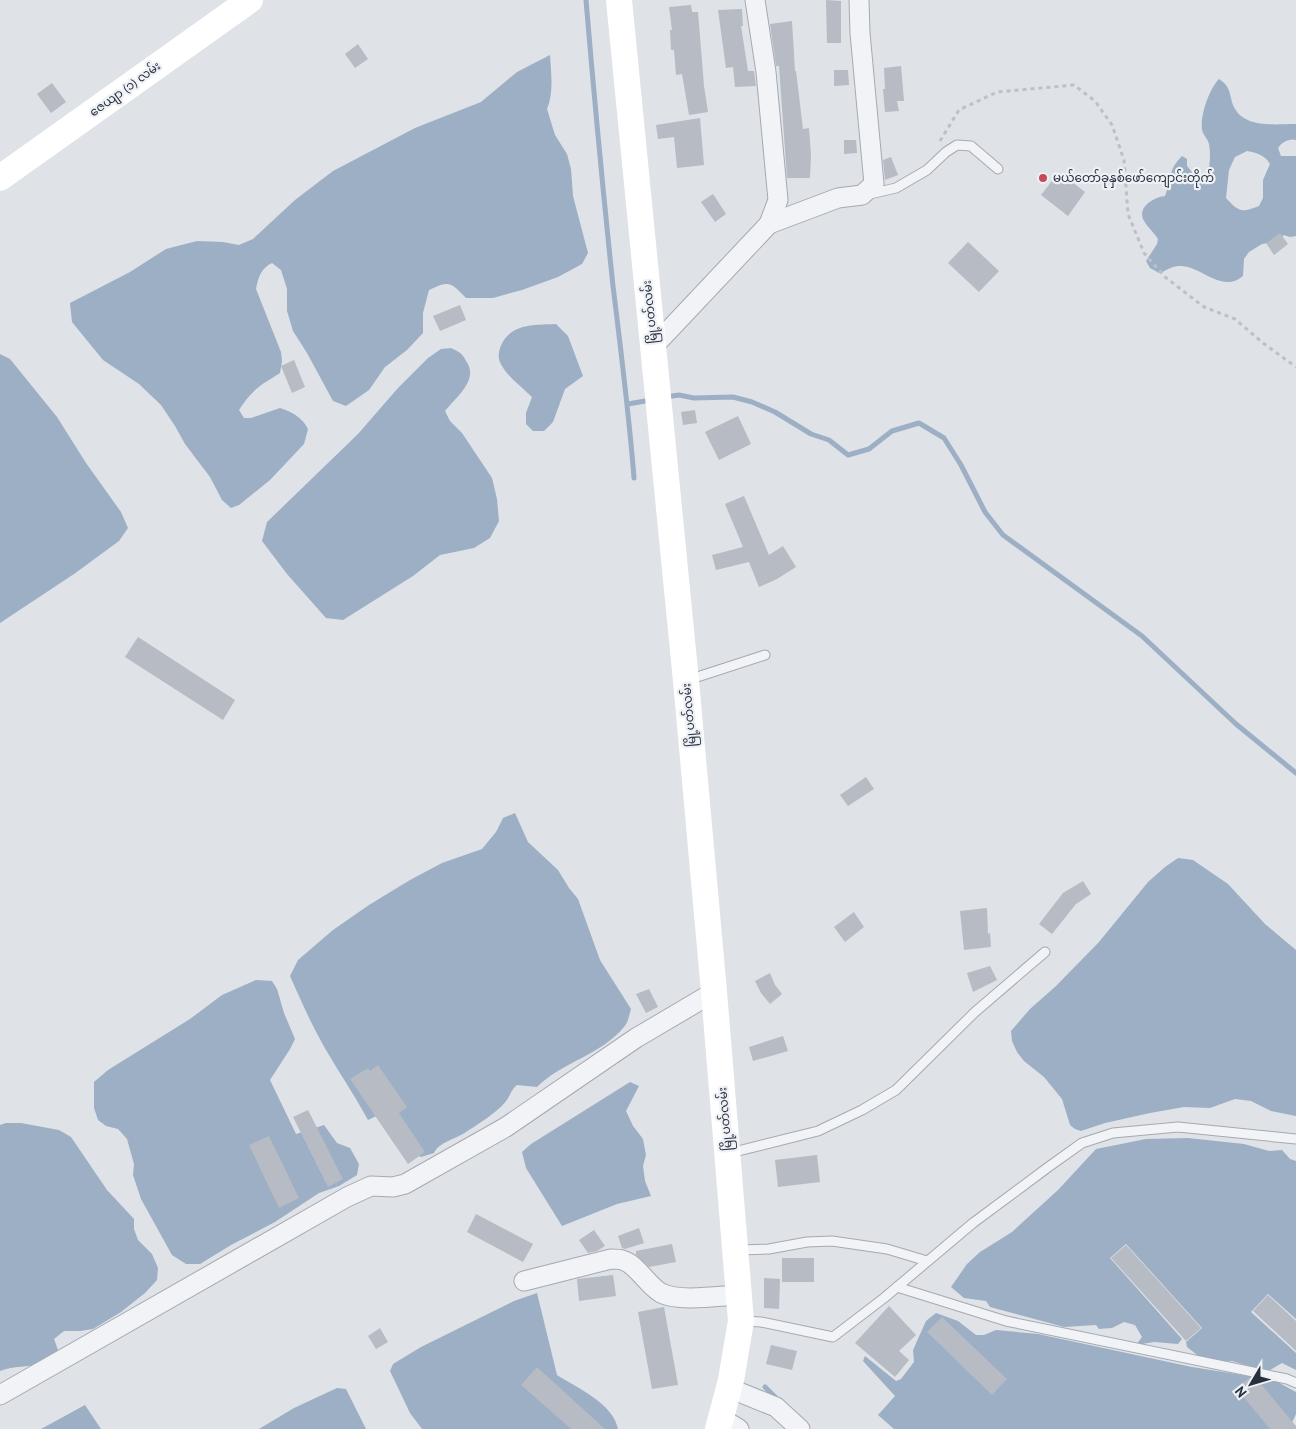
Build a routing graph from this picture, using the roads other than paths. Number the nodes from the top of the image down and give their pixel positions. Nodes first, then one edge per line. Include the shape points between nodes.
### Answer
1 (250, 0) edge
2 (619, 0) edge
3 (755, 0) edge
4 (859, 0) edge
5 (998, 169) dead end
6 (0, 178) edge
7 (862, 195) junction
8 (769, 224) junction
9 (654, 346) junction
10 (765, 655) dead end
11 (686, 681) junction
12 (1045, 952) dead end
13 (714, 992) junction
14 (1296, 1139) edge
15 (728, 1154) junction
16 (736, 1250) junction
17 (927, 1261) junction
18 (524, 1281) dead end
19 (897, 1287) junction
20 (739, 1295) junction
21 (741, 1321) junction
22 (1296, 1382) edge
23 (728, 1388) junction
24 (0, 1395) edge
25 (726, 1425) edge
26 (800, 1429) edge

1 - 6 main road, ဇေယျာ (၁) လမ်း
2 - 9 main road, မြို့ပတ်လမ်း
3 - 8 street via 766,72 778,200
4 - 7 street via 874,184
5 - 7 lane via 971,146 958,145 927,170 896,188
7 - 8 street via 838,198
8 - 9 street
9 - 11 main road, မြို့ပတ်လမ်း
10 - 11 lane
11 - 13 main road, မြို့ပတ်လမ်း
12 - 15 lane via 975,1012 896,1090 818,1131
13 - 15 main road, မြို့ပတ်လမ်း
13 - 24 street via 636,1038 506,1126 405,1184 371,1186 347,1197
14 - 17 lane via 1178,1127 1113,1133 1082,1143 1024,1184
15 - 16 main road, မြို့ပတ်လမ်း
16 - 17 lane via 832,1241 887,1249
16 - 20 main road, မြို့ပတ်လမ်း
17 - 19 lane
18 - 20 street via 611,1259 624,1260 650,1285 673,1297
19 - 21 lane via 833,1337
19 - 22 lane via 1006,1321
20 - 21 main road, မြို့ပတ်လမ်း
21 - 23 main road, မြို့ပတ်လမ်း
23 - 25 main road, မြို့ပတ်လမ်း
23 - 26 street via 776,1407

